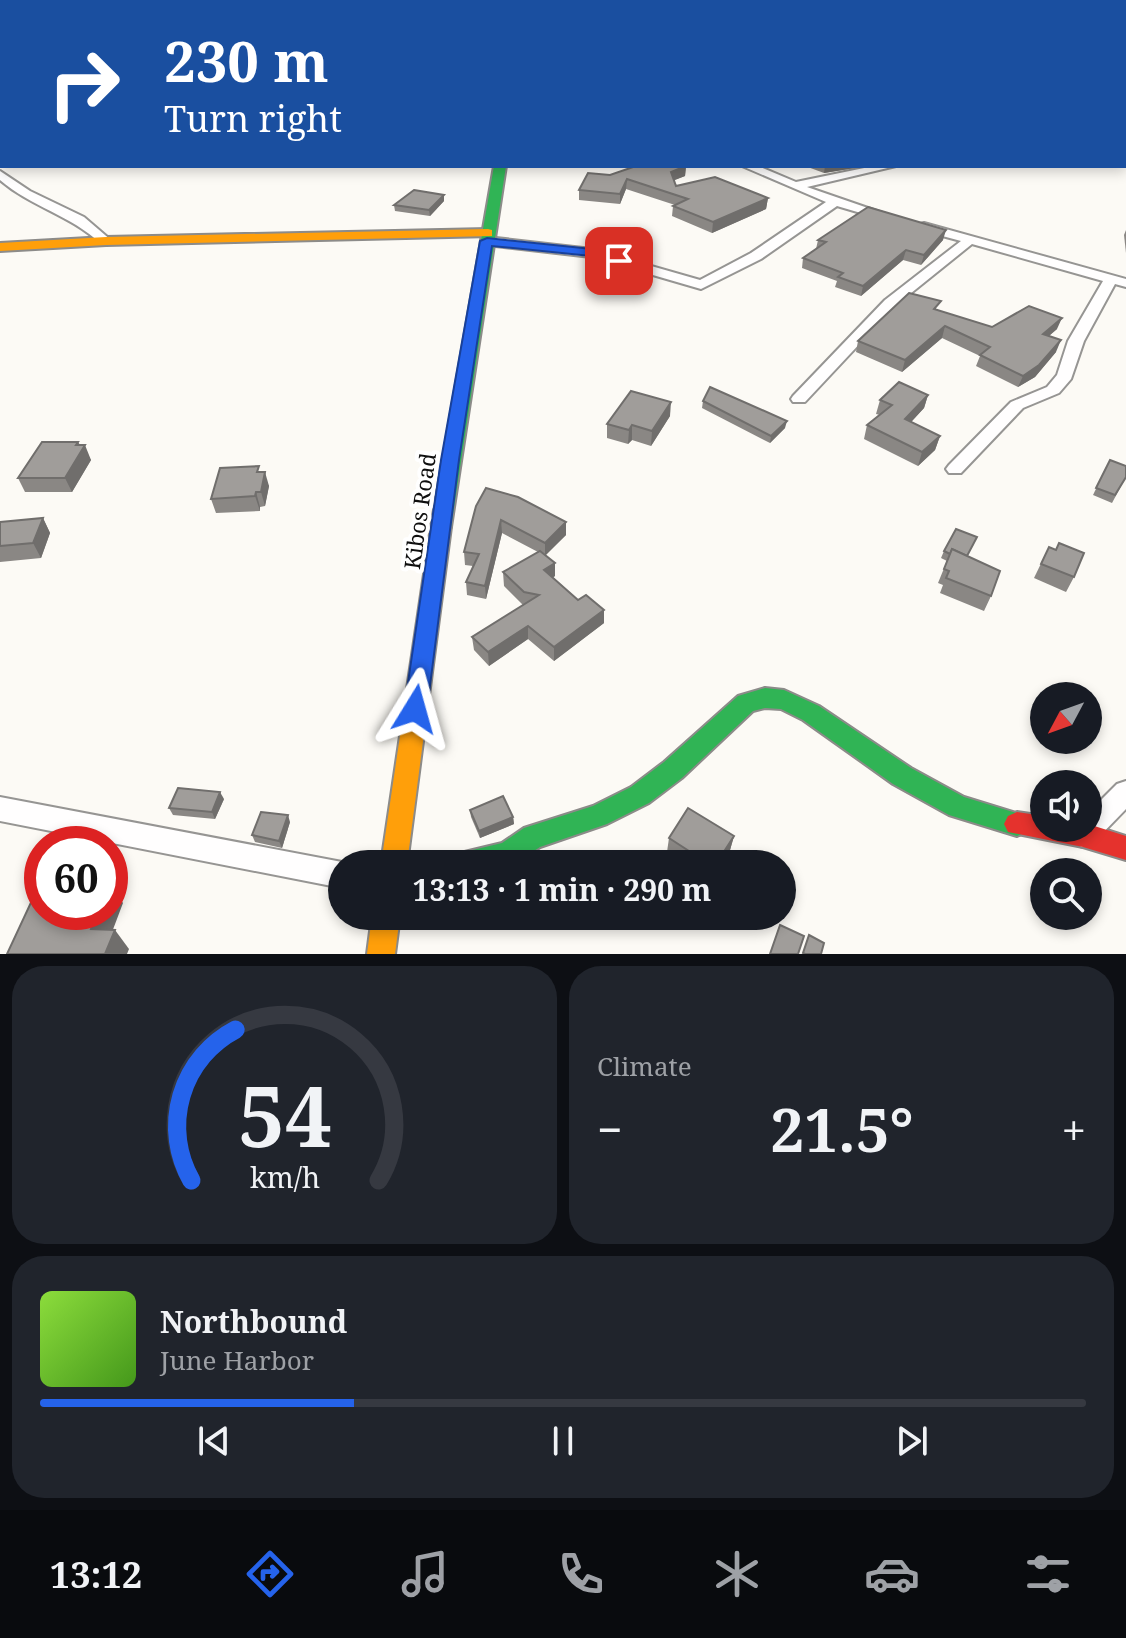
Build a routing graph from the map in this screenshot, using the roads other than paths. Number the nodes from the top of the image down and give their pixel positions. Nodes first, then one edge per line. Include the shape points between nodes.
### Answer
1 (500, 168) edge
2 (753, 168) edge
3 (880, 168) edge
4 (0, 174) edge
5 (794, 186) junction
6 (836, 201) junction
7 (487, 237) junction
8 (970, 240) junction
9 (106, 241) junction
10 (0, 247) edge
11 (1118, 281) edge
12 (799, 399) dead end
13 (955, 469) dead end
14 (1126, 792) edge
15 (0, 809) edge
16 (1102, 816) edge
17 (1030, 827) edge
18 (1102, 841) edge
19 (1126, 848) edge
20 (396, 850) edge
21 (513, 850) edge
22 (328, 872) edge
23 (384, 930) edge
24 (381, 954) edge

1 - 7 street, Kibos Road
2 - 5 street
3 - 5 street
4 - 9 street via 16,189 79,216
5 - 6 street
6 - 7 street via 756,256 701,285 592,253
6 - 8 street
7 - 9 street
7 - 20 street, Kibos Road
8 - 11 street
8 - 12 street via 890,303
9 - 10 street
11 - 13 street via 1076,341 1065,376 1053,390 1017,405
14 - 16 street
15 - 22 street
17 - 21 street via 958,807 902,776 811,713 765,698 746,703 640,795 598,816 533,837
18 - 19 street
23 - 24 street

